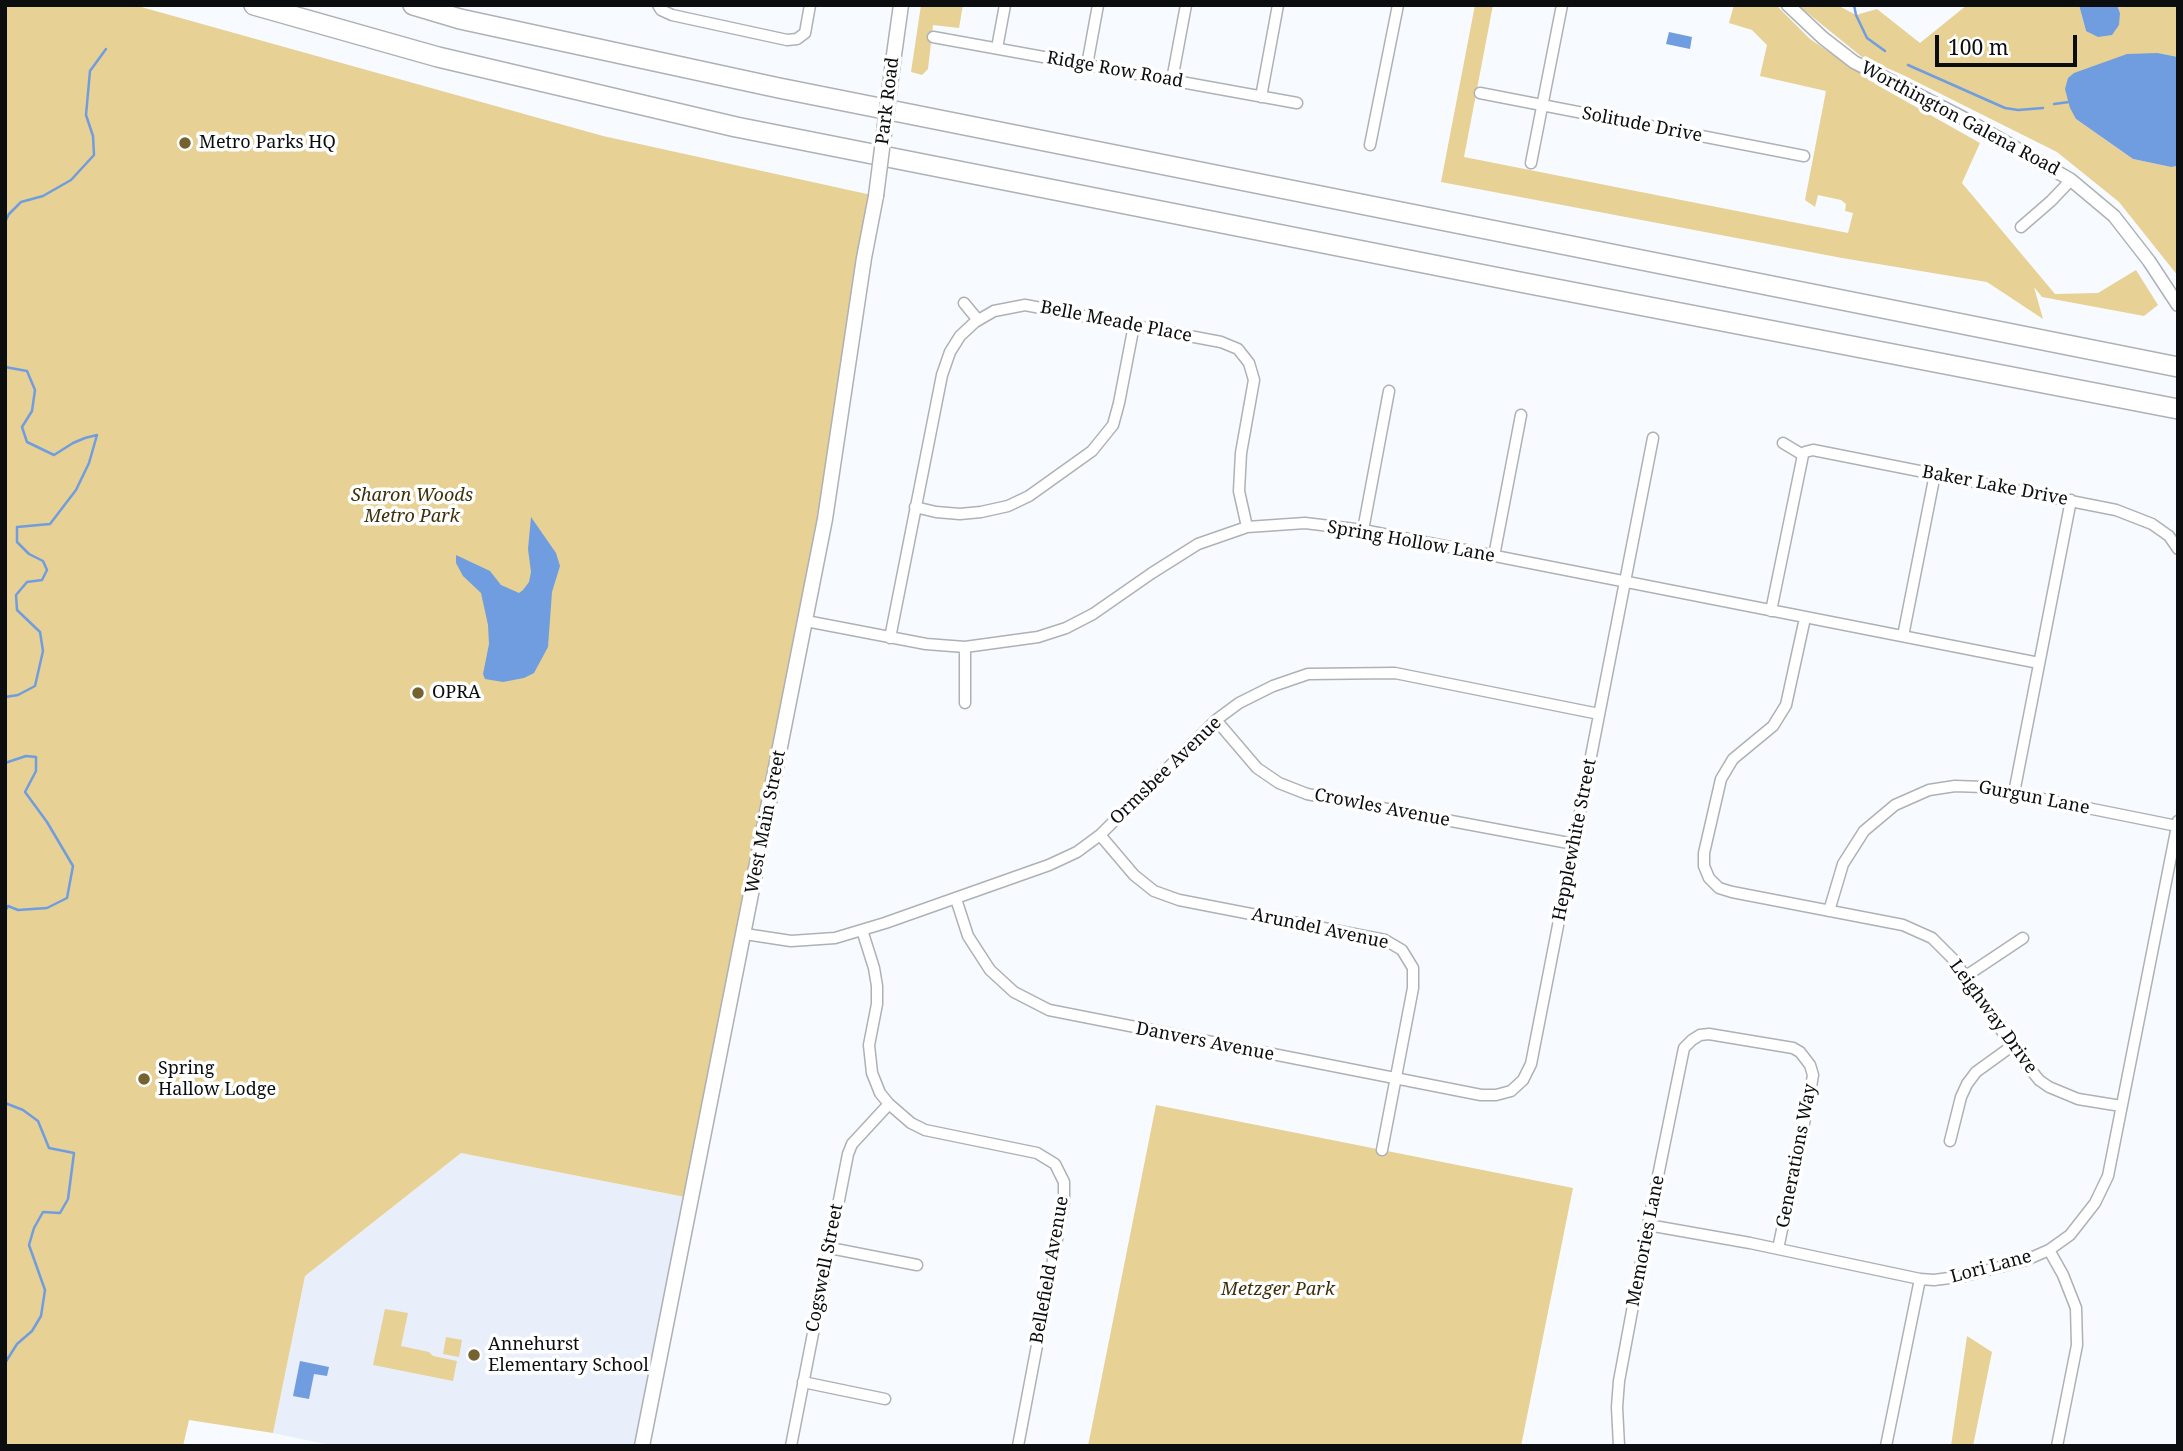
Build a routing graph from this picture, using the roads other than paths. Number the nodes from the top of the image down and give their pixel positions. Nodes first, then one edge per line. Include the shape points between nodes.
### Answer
1 (254, 5) edge
2 (413, 5) edge
3 (810, 5) edge
4 (901, 5) edge
5 (1005, 5) edge
6 (1098, 5) edge
7 (1186, 5) edge
8 (1278, 5) edge
9 (1398, 5) edge
10 (1562, 5) edge
11 (1788, 5) edge
12 (660, 8) edge
13 (933, 37) dead end
14 (997, 48) junction
15 (1087, 65) junction
16 (1172, 80) junction
17 (1480, 93) dead end
18 (1261, 97) junction
19 (1297, 103) dead end
20 (1543, 105) junction
21 (1370, 145) dead end
22 (1804, 156) dead end
23 (1531, 163) dead end
24 (2071, 180) junction
25 (876, 196) joint
26 (2021, 226) dead end
27 (964, 303) dead end
28 (2178, 305) edge
29 (978, 320) junction
30 (1134, 326) junction
31 (2172, 365) edge
32 (1388, 391) dead end
33 (2101, 394) junction
34 (2178, 409) edge
35 (1521, 415) dead end
36 (2178, 418) edge
37 (1653, 438) dead end
38 (1783, 443) dead end
39 (1803, 455) junction
40 (1934, 474) junction
41 (2071, 500) junction
42 (915, 507) junction
43 (1247, 527) junction
44 (1363, 530) junction
45 (2178, 549) edge
46 (1494, 556) junction
47 (1625, 583) junction
48 (1771, 611) junction
49 (1805, 618) junction
50 (806, 621) junction
51 (1903, 636) junction
52 (891, 638) junction
53 (965, 647) junction
54 (2039, 663) junction
55 (965, 703) dead end
56 (1599, 714) junction
57 (1216, 720) junction
58 (2014, 793) junction
59 (2178, 823) edge
60 (1100, 835) junction
61 (1574, 844) junction
62 (956, 898) junction
63 (1829, 911) junction
64 (862, 930) junction
65 (744, 934) junction
66 (2023, 938) dead end
67 (1966, 976) junction
68 (1692, 1040) joint
69 (2012, 1046) junction
70 (1395, 1079) junction
71 (1511, 1091) joint
72 (889, 1104) junction
73 (2121, 1106) junction
74 (1950, 1141) dead end
75 (1382, 1150) dead end
76 (1648, 1225) junction
77 (830, 1248) junction
78 (1778, 1249) junction
79 (2049, 1250) junction
80 (917, 1265) dead end
81 (1920, 1279) junction
82 (803, 1382) junction
83 (885, 1399) dead end
84 (642, 1446) edge
85 (791, 1446) edge
86 (1018, 1446) edge
87 (1619, 1446) edge
88 (1886, 1446) edge
89 (2057, 1446) edge

1 - 33 highway via 438,57 736,127
2 - 31 highway via 779,88
3 - 12 street via 805,33 788,40 672,15
4 - 25 main road, Park Road, bridge
5 - 14 street
6 - 15 street
7 - 16 street
8 - 18 street
9 - 21 street
10 - 20 street
11 - 24 street, Worthington Galena Road via 1854,62
13 - 14 street, Ridge Row Road
14 - 15 street, Ridge Row Road
15 - 16 street, Ridge Row Road
16 - 18 street, Ridge Row Road
17 - 20 street, Solitude Drive
18 - 19 street, Ridge Row Road
20 - 22 street, Solitude Drive
20 - 23 street
24 - 26 street
24 - 28 street, Worthington Galena Road via 2115,216
25 - 50 main road, West Main Street
27 - 29 street
29 - 30 street, Belle Meade Place via 994,311 1025,305
29 - 42 street, Belle Meade Place via 950,352
30 - 42 street via 1113,425 1093,451 1008,506 960,514
30 - 43 street, Belle Meade Place via 1221,342 1238,349 1250,363 1254,380 1239,491
32 - 44 street
33 - 34 highway
33 - 36 highway
35 - 46 street
37 - 47 street, Hepplewhite Street
38 - 39 street
39 - 40 street, Baker Lake Drive via 1813,450
39 - 48 street
40 - 41 street, Baker Lake Drive
40 - 51 street
41 - 45 street, Baker Lake Drive via 2144,520 2169,536
41 - 54 street
42 - 52 street, Belle Meade Place
43 - 44 street, Spring Hollow Lane via 1305,523
43 - 53 street, Spring Hollow Lane via 1198,544 1066,628 1038,638
44 - 46 street, Spring Hollow Lane
46 - 47 street, Spring Hollow Lane
47 - 48 street, Spring Hollow Lane
47 - 56 street, Hepplewhite Street
48 - 49 street, Spring Hollow Lane
49 - 51 street, Spring Hollow Lane
49 - 63 street, Leighway Drive via 1786,705 1773,726 1733,759 1721,779 1703,866 1719,888
50 - 52 street, Spring Hollow Lane
50 - 65 main road, West Main Street
51 - 54 street, Spring Hollow Lane
52 - 53 street, Spring Hollow Lane
53 - 55 street
54 - 58 street
56 - 57 street, Ormsbee Avenue via 1395,674 1308,674 1239,703
56 - 61 street, Hepplewhite Street
57 - 60 street, Ormsbee Avenue
57 - 61 street, Crowles Avenue via 1257,768 1307,794
58 - 59 street, Gurgun Lane
58 - 63 street, Gurgun Lane via 1955,786 1917,794 1895,805 1864,831 1848,853
59 - 73 street, Lori Lane
60 - 62 street, Ormsbee Avenue via 1049,865
60 - 70 street, Arundel Avenue via 1154,891 1179,900 1385,940 1402,950 1414,977
61 - 71 street, Hepplewhite Street via 1531,1064 1524,1080
62 - 64 street, Ormsbee Avenue
62 - 70 street, Danvers Avenue via 968,936 990,970 1014,992 1049,1010
63 - 67 street, Leighway Drive via 1903,925 1932,937
64 - 65 street, Ormsbee Avenue via 835,938 791,941
64 - 72 street, Bellefield Avenue via 877,986 869,1045 872,1073
65 - 84 main road, West Main Street
66 - 67 street
67 - 69 street, Leighway Drive
68 - 76 street, Memories Lane via 1684,1048
68 - 78 street, Generations Way via 1709,1034 1793,1048 1810,1065 1809,1099
69 - 73 street, Leighway Drive via 2049,1087 2078,1099
69 - 74 street via 1967,1084
70 - 71 street, Danvers Avenue via 1481,1095
70 - 75 street, Arundel Avenue
72 - 77 street, Cogswell Street via 852,1144
72 - 86 street, Bellefield Avenue via 925,1130 1037,1153 1055,1164 1064,1182
73 - 79 street, Lori Lane via 2101,1191 2079,1226
76 - 78 street, Lori Lane
76 - 87 street, Memories Lane via 1619,1381
77 - 80 street
77 - 82 street, Cogswell Street
78 - 81 street, Lori Lane
79 - 81 street, Lori Lane via 1965,1276
79 - 89 street via 2076,1308 2077,1345
81 - 88 street
82 - 83 street
82 - 85 street, Cogswell Street

